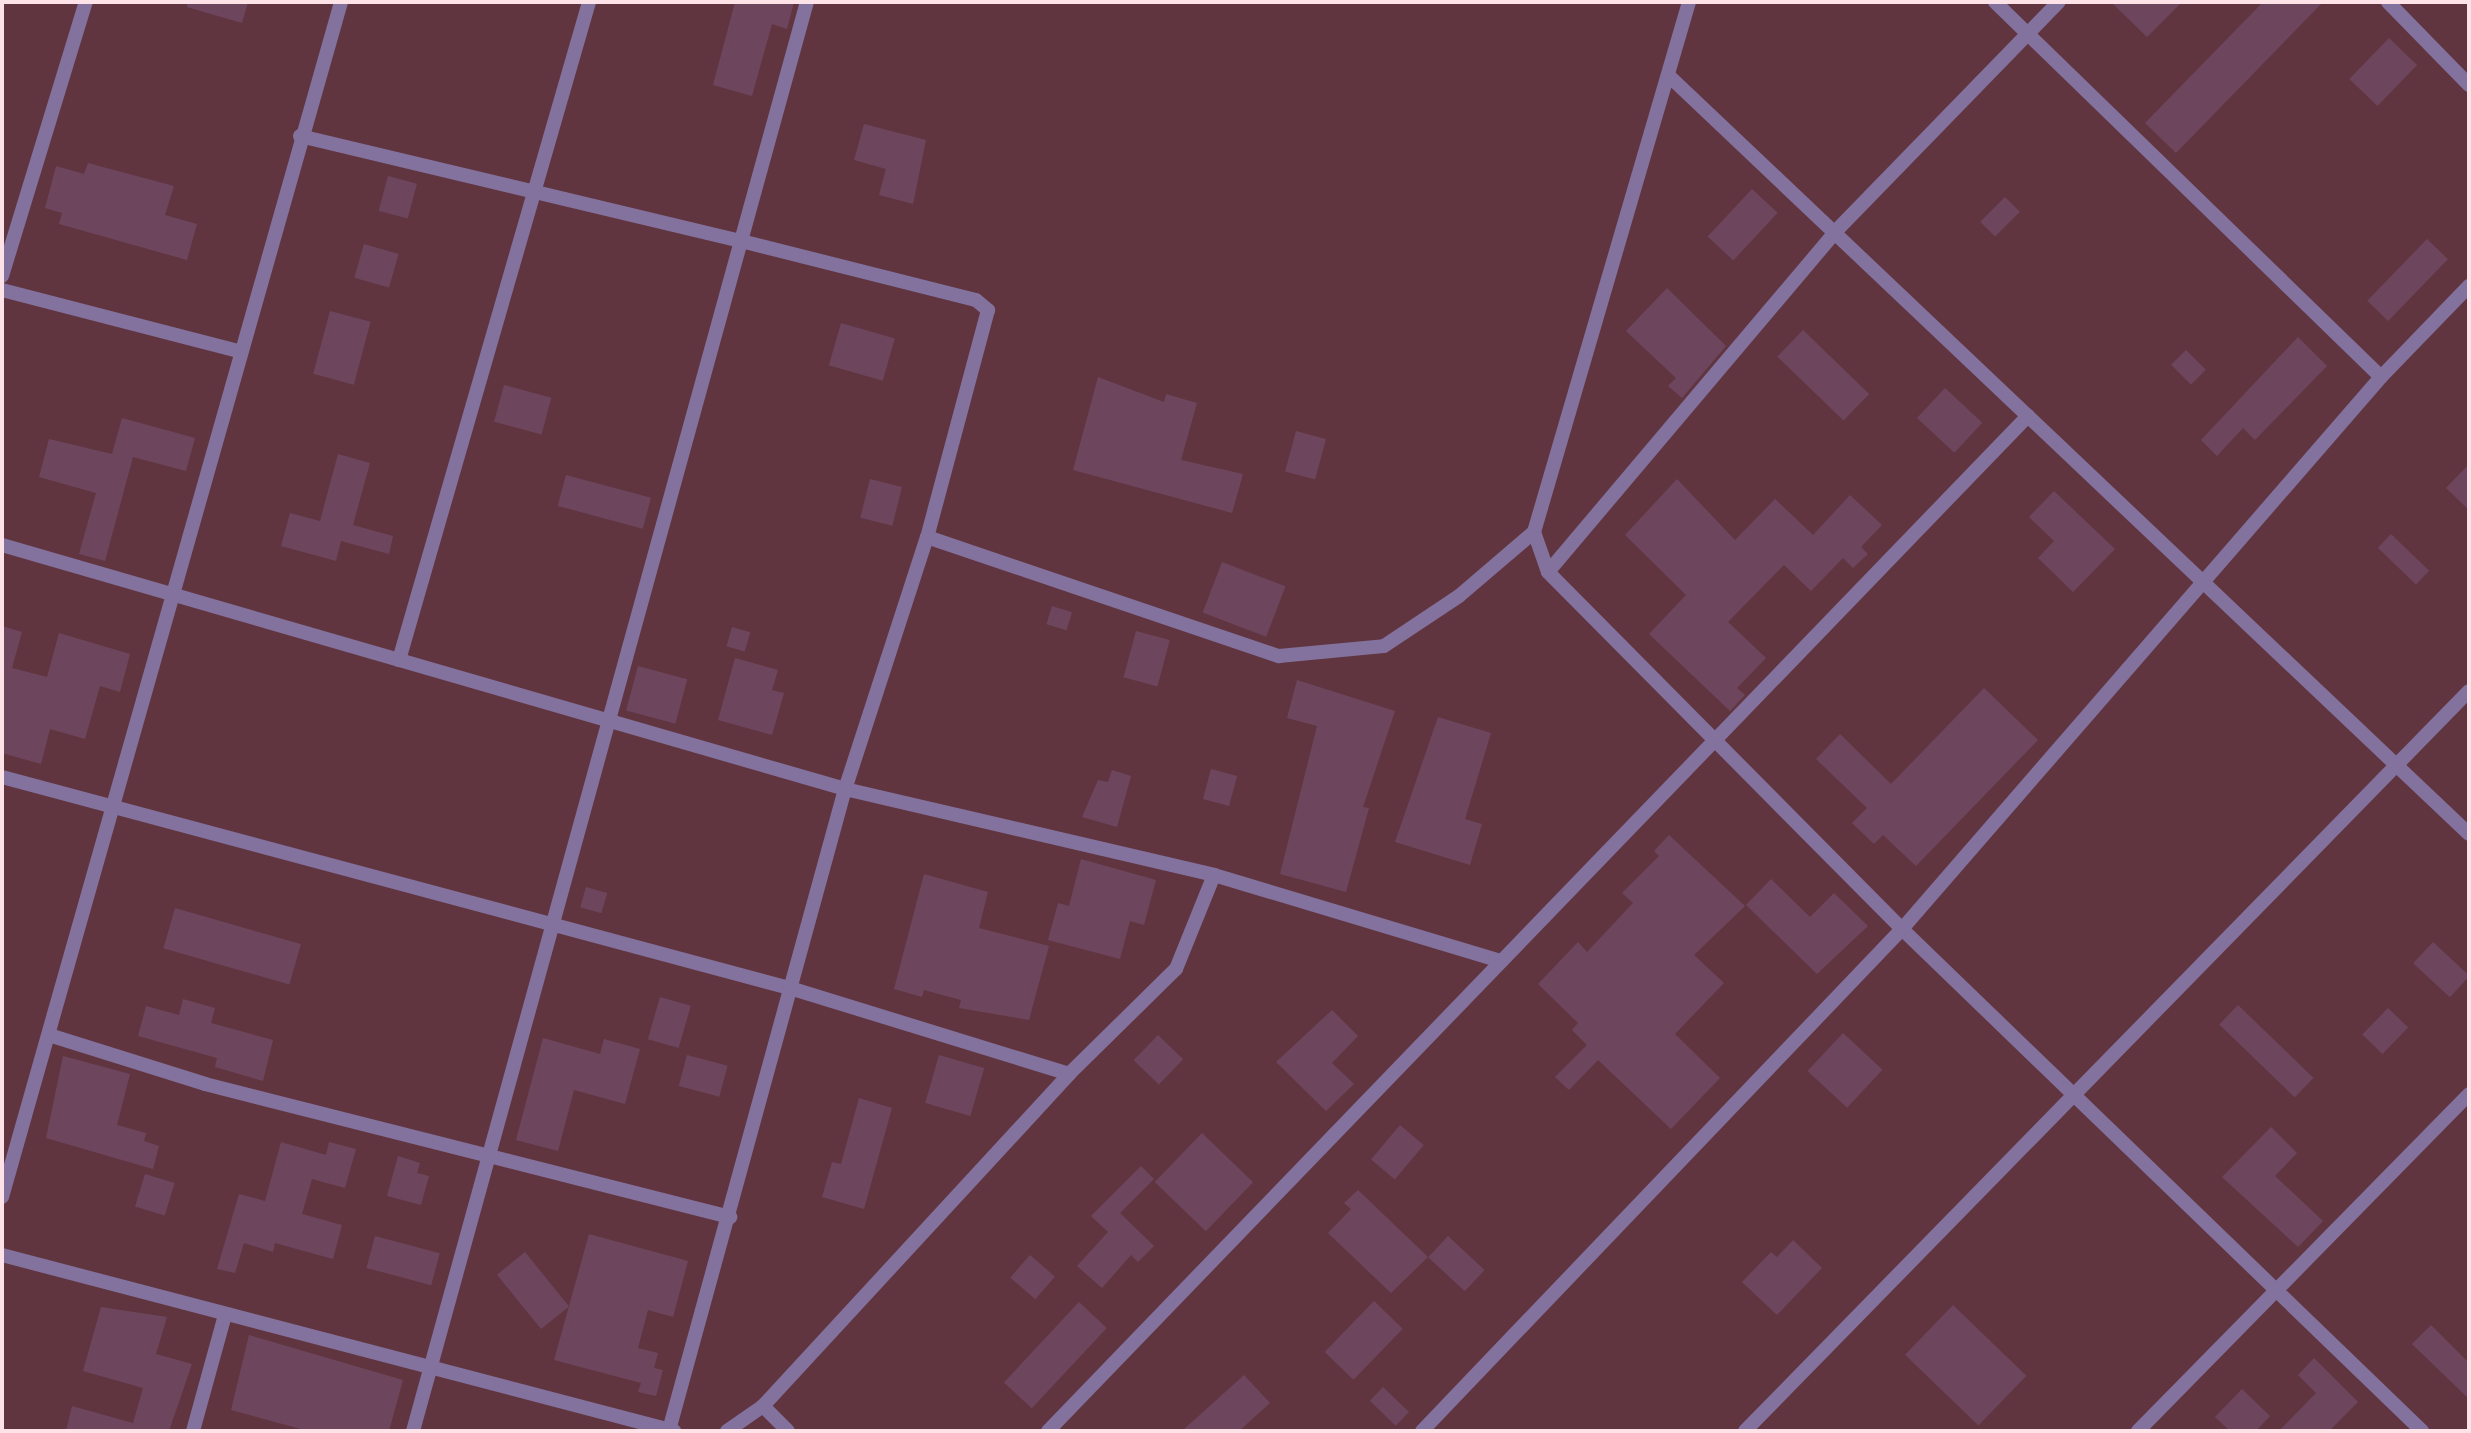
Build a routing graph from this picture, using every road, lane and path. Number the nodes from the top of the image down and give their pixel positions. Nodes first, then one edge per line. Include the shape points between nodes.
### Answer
1 (86, 2) edge
2 (341, 2) edge
3 (589, 2) edge
4 (807, 2) edge
5 (1689, 2) edge
6 (1995, 2) edge
7 (2059, 2) edge
8 (2388, 2) edge
9 (2027, 34) junction
10 (1668, 75) junction
11 (2469, 85) edge
12 (300, 136) junction
13 (535, 190) junction
14 (1835, 233) junction
15 (741, 240) junction
16 (2, 276) edge
17 (2469, 286) edge
18 (2, 290) edge
19 (238, 352) junction
20 (2381, 377) junction
21 (2028, 416) junction
22 (1534, 532) junction
23 (927, 537) junction
24 (2, 545) edge
25 (1548, 572) junction
26 (2204, 583) junction
27 (170, 594) junction
28 (399, 660) junction
29 (2469, 691) edge
30 (610, 723) junction
31 (1718, 739) junction
32 (2396, 764) junction
33 (2, 777) edge
34 (845, 789) junction
35 (117, 809) junction
36 (2469, 834) edge
37 (1214, 875) junction
38 (550, 925) junction
39 (1902, 929) junction
40 (1501, 961) junction
41 (793, 989) junction
42 (50, 1035) junction
43 (1069, 1074) junction
44 (2469, 1094) edge
45 (2075, 1097) junction
46 (489, 1155) junction
47 (2, 1197) edge
48 (730, 1217) junction
49 (2, 1255) edge
50 (2276, 1292) junction
51 (225, 1315) junction
52 (431, 1370) junction
53 (763, 1406) junction
54 (193, 1431) edge
55 (413, 1431) edge
56 (672, 1431) edge
57 (727, 1431) edge
58 (788, 1431) edge
59 (1048, 1431) edge
60 (1422, 1431) edge
61 (1745, 1431) edge
62 (2138, 1431) edge
63 (2423, 1431) edge

1 - 16 street
2 - 12 street
3 - 13 street
4 - 15 street
5 - 10 street
6 - 9 street
7 - 9 street
8 - 11 street
9 - 14 street
9 - 20 street
10 - 14 street
10 - 22 street
12 - 13 street
12 - 19 street
13 - 15 street
13 - 28 street
14 - 21 street
14 - 25 street
15 - 23 street via 976,300 988,310 990,323
15 - 30 street
17 - 20 street
18 - 19 street
19 - 27 street
20 - 26 street
21 - 26 street
21 - 31 street
22 - 23 street via 1459,596 1384,646 1279,656
22 - 25 street
23 - 34 street
24 - 27 street
25 - 31 street
26 - 32 street
26 - 39 street
27 - 28 street
27 - 35 street
28 - 30 street
29 - 32 street
30 - 34 street
30 - 38 street
31 - 39 street
31 - 40 street
32 - 36 street
32 - 45 street
33 - 35 street
34 - 37 street
34 - 41 street
35 - 38 street
35 - 42 street
37 - 40 street
37 - 43 street via 1176,969
38 - 41 street
38 - 46 street
39 - 45 street
39 - 60 street
40 - 59 street
41 - 43 street
41 - 48 street
42 - 46 street via 205,1084
42 - 47 street
43 - 53 street
44 - 50 street
45 - 50 street
45 - 61 street
46 - 48 street
46 - 52 street
48 - 56 street
49 - 51 street
50 - 62 street
50 - 63 street
51 - 52 street
51 - 54 street
52 - 55 street
52 - 56 street
53 - 57 street
53 - 58 street

